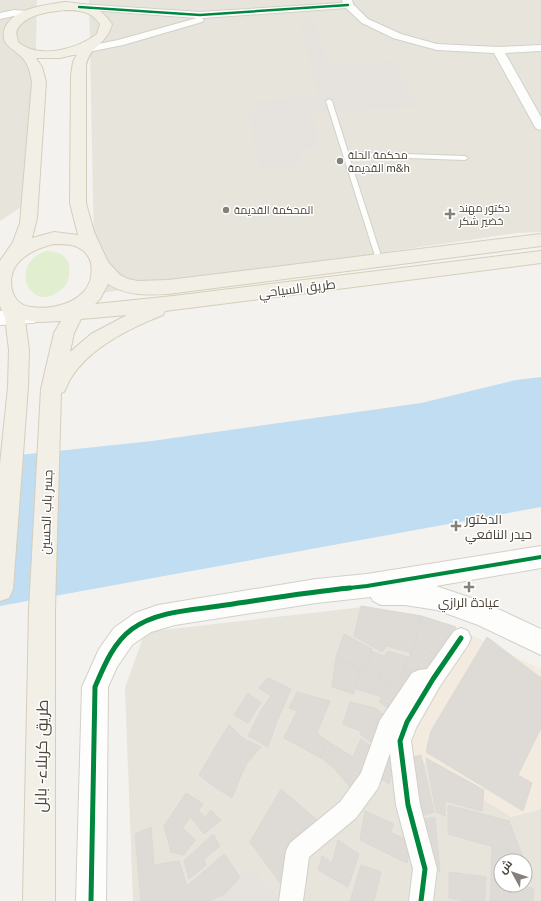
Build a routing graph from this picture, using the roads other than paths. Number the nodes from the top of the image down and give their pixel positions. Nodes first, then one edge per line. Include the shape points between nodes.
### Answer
1 (42, 0) edge
2 (347, 2) edge
3 (83, 6) edge
4 (224, 12) junction
5 (28, 14) junction
6 (0, 16) edge
7 (89, 47) junction
8 (541, 48) edge
9 (21, 49) junction
10 (498, 50) junction
11 (329, 101) dead end
12 (541, 127) edge
13 (346, 154) junction
14 (465, 158) dead end
15 (541, 240) edge
16 (97, 257) junction
17 (541, 257) edge
18 (379, 259) junction
19 (6, 265) edge
20 (91, 295) junction
21 (190, 301) junction
22 (8, 313) edge
23 (75, 313) junction
24 (44, 315) junction
25 (50, 411) junction
26 (541, 557) edge
27 (0, 589) edge
28 (316, 591) junction
29 (42, 610) joint
30 (461, 638) dead end
31 (541, 642) edge
32 (433, 679) junction
33 (39, 901) edge
34 (91, 901) edge
35 (291, 901) edge
36 (423, 901) edge

1 - 5 main road
2 - 4 street
2 - 10 street via 365,21 397,36 437,47
3 - 4 street via 177,14
3 - 5 main road via 50,8
3 - 7 main road via 101,16 106,24 103,34
4 - 7 street via 120,43
5 - 6 street
5 - 9 main road via 10,29 9,38
7 - 9 main road via 60,54 41,54
7 - 16 main road via 82,54 78,75 78,202 85,232
8 - 10 street
9 - 19 main road via 37,69 39,82 30,218 23,242
10 - 12 street
11 - 13 lane
13 - 14 lane
13 - 18 lane
15 - 18 main road, طريق السياحي
16 - 18 main road, طريق السياحي via 107,275 115,282 125,286 146,288
16 - 19 main road via 84,243 54,238 25,247
16 - 20 main road via 100,279
17 - 21 main road, طريق السياحي
19 - 22 main road via 2,277 3,296
20 - 23 main road
20 - 24 main road via 69,310
21 - 23 main road, طريق السياحي
21 - 25 main road via 149,313 90,347 70,364 58,381
22 - 24 street
22 - 27 main road via 19,350 18,387
23 - 24 main road, طريق السياحي
23 - 25 main road via 64,333 60,348 51,389
25 - 29 main road, جسر باب الحسين
26 - 28 street via 367,586
28 - 31 street via 405,593 437,598 483,614
28 - 34 street via 156,616 136,625 119,639 107,657 95,687
29 - 33 main road, طريق كربلاء - بابل
30 - 32 street
32 - 35 street via 419,680 411,692 388,728 370,780 348,810 298,851
32 - 36 street via 407,722 400,741 408,805 425,869

